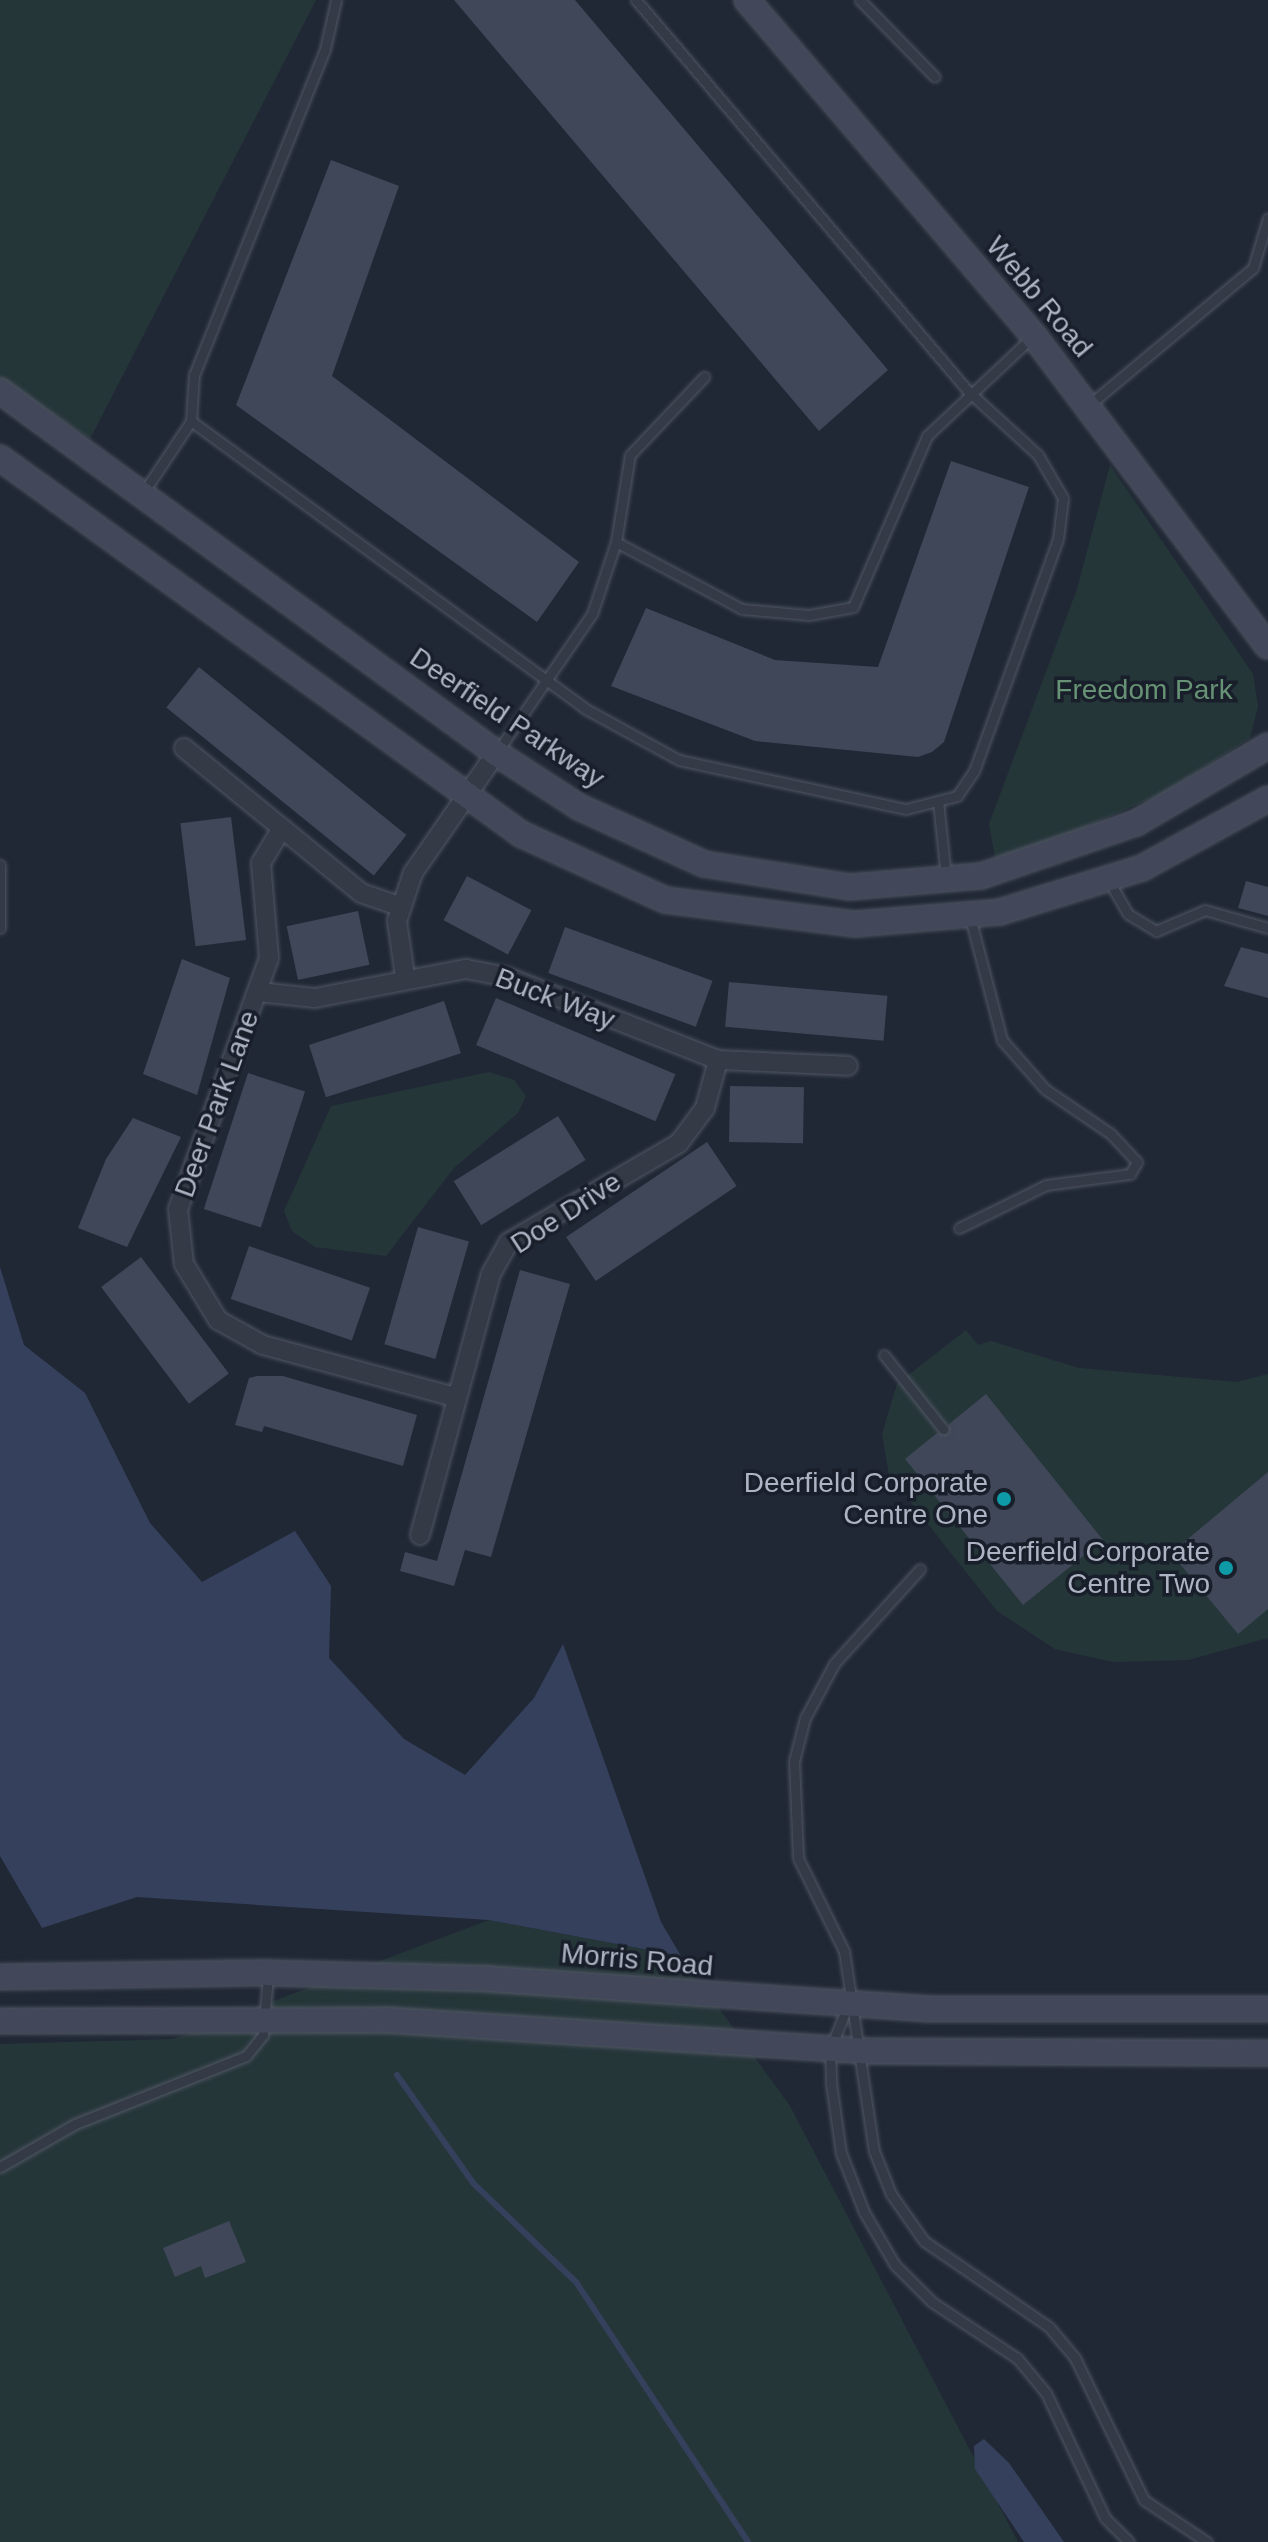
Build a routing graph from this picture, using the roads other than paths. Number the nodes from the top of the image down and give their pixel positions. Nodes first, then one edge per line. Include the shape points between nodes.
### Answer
1 (336, 0) edge
2 (636, 0) edge
3 (860, 0) edge
4 (748, 1) edge
5 (935, 77) dead end
6 (1268, 218) edge
7 (1034, 336) junction
8 (704, 377) dead end
9 (0, 391) edge
10 (968, 391) junction
11 (1089, 405) junction
12 (191, 421) junction
13 (2, 462) edge
14 (143, 493) junction
15 (616, 542) junction
16 (1268, 646) edge
17 (546, 680) junction
18 (1268, 746) edge
19 (184, 748) dead end
20 (496, 753) junction
21 (467, 794) junction
22 (1268, 799) edge
23 (938, 801) junction
24 (282, 828) junction
25 (0, 865) edge
26 (1109, 881) junction
27 (946, 882) junction
28 (402, 907) junction
29 (970, 917) junction
30 (0, 928) edge
31 (1268, 928) edge
32 (405, 976) junction
33 (258, 992) junction
34 (718, 1060) junction
35 (848, 1066) dead end
36 (959, 1228) dead end
37 (884, 1355) dead end
38 (455, 1397) junction
39 (943, 1429) dead end
40 (420, 1535) dead end
41 (920, 1569) dead end
42 (268, 1973) junction
43 (0, 1977) edge
44 (848, 2005) junction
45 (1268, 2009) edge
46 (267, 2018) junction
47 (0, 2021) edge
48 (830, 2049) junction
49 (862, 2051) junction
50 (1268, 2053) edge
51 (0, 2167) edge
52 (1129, 2542) edge
53 (1207, 2542) edge

1 - 12 lane via 325,49 194,375
2 - 10 lane
3 - 5 lane
4 - 7 street, Webb Road
6 - 11 lane via 1253,268
7 - 10 lane
7 - 11 street, Webb Road
8 - 15 lane via 630,455
9 - 14 street, Deerfield Parkway
10 - 15 lane via 927,436 853,607 809,615 742,609
10 - 23 lane via 1038,455 1063,498 1058,539 974,771 957,796
11 - 16 street, Webb Road
12 - 14 lane
12 - 17 lane
13 - 21 street
14 - 20 street, Deerfield Parkway
15 - 17 lane via 592,614
17 - 20 lane
17 - 23 lane via 679,760 906,809
18 - 27 street, Deerfield Parkway via 1136,823 1043,860
19 - 24 street
20 - 21 street
20 - 27 street, Deerfield Parkway via 579,807 704,864 850,887
21 - 28 street via 413,873
21 - 29 street via 521,834 665,900 833,923
22 - 26 street
23 - 27 lane
24 - 28 street via 361,893
24 - 33 street, Deer Park Lane via 261,863 269,958
25 - 30 lane
26 - 29 street
26 - 31 lane via 1128,914 1156,931 1205,910
28 - 32 street
29 - 36 lane via 1002,1040 1045,1089 1111,1134 1137,1162 1130,1174 1046,1185
32 - 33 street, Buck Way via 315,998
32 - 34 street, Buck Way via 466,969 507,977
33 - 38 street, Deer Park Lane via 178,1209 184,1264 218,1320 263,1345
34 - 35 street, Buck Way
34 - 38 street, Doe Drive via 705,1108 679,1143 509,1242 491,1274
37 - 39 lane
38 - 40 street, Doe Drive
41 - 44 lane via 834,1664 805,1718 794,1761 798,1858 844,1951
42 - 43 street, Morris Road
42 - 44 street, Morris Road via 516,1981
42 - 46 lane
44 - 45 street, Morris Road
44 - 48 lane
44 - 49 lane
46 - 47 street
46 - 48 street via 537,2026
46 - 51 lane via 246,2056 75,2124
48 - 49 street
48 - 52 lane via 841,2153 895,2265 932,2302 1017,2358 1046,2393 1105,2518
49 - 50 street
49 - 53 lane via 874,2151 912,2227 966,2273 1049,2327 1100,2399 1116,2455 1144,2500

